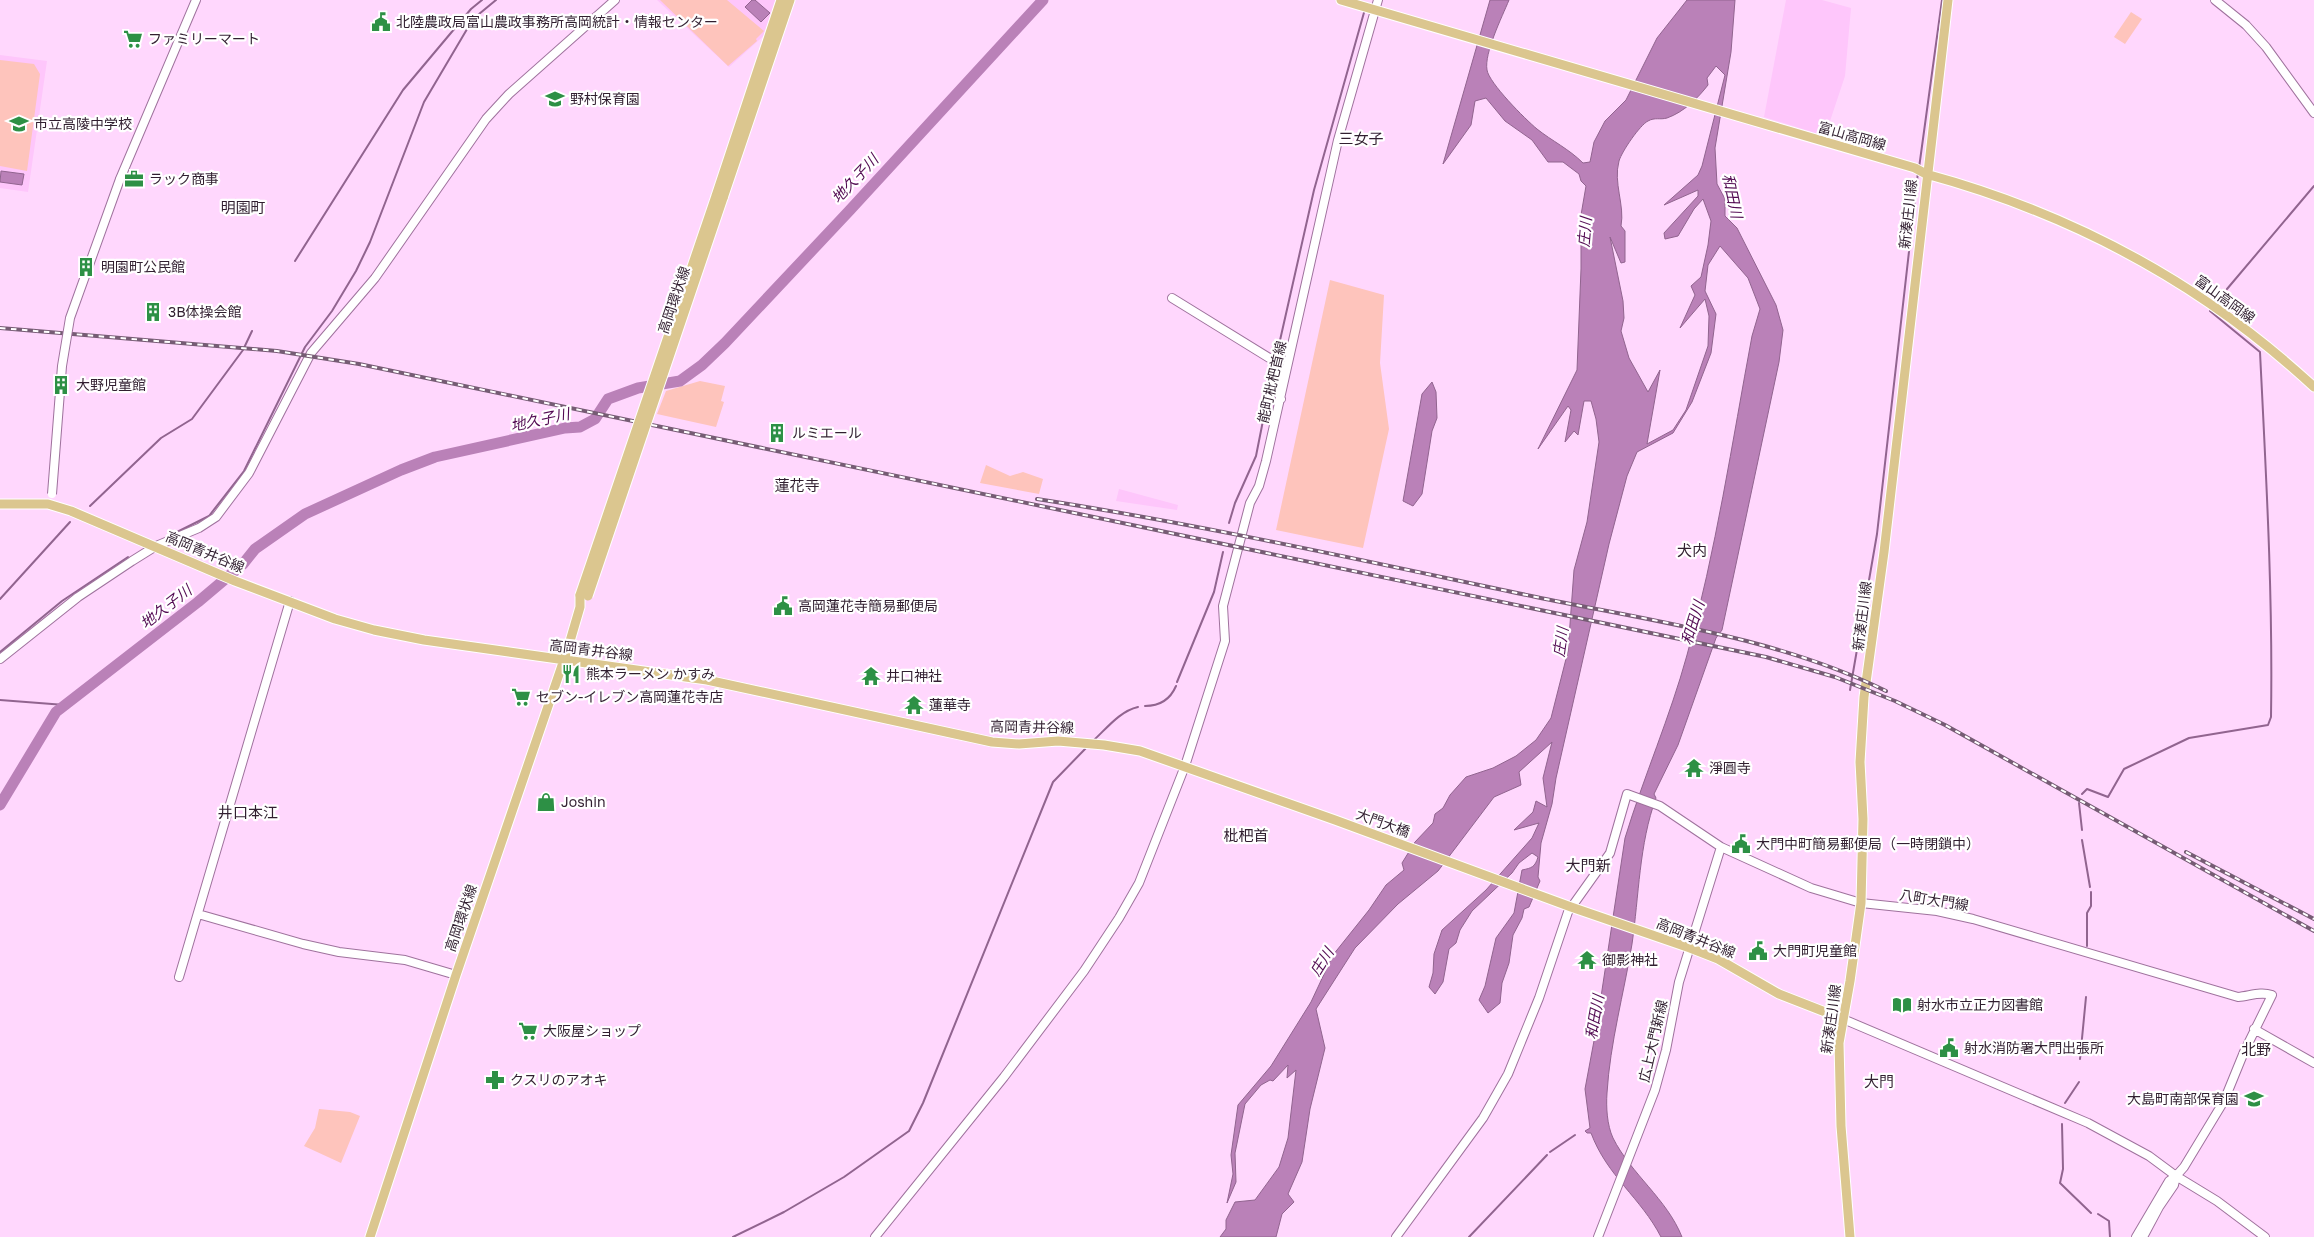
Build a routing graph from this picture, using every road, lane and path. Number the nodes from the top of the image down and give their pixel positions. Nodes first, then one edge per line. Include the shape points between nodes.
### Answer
1 (196, 0) edge
2 (615, 0) edge
3 (781, 0) edge
4 (790, 0) edge
5 (1341, 0) edge
6 (1378, 0) edge
7 (1948, 0) edge
8 (2215, 0) edge
9 (1369, 9) junction
10 (2314, 113) edge
11 (1926, 174) junction
12 (719, 197) junction
13 (1172, 298) dead end
14 (2314, 387) edge
15 (1281, 399) junction
16 (0, 504) edge
17 (48, 504) junction
18 (156, 546) junction
19 (290, 601) junction
20 (0, 659) edge
21 (564, 660) junction
22 (1185, 766) junction
23 (1194, 770) joint
24 (1721, 847) junction
25 (1562, 903) joint
26 (1861, 903) junction
27 (1571, 907) junction
28 (198, 914) junction
29 (1690, 948) junction
30 (456, 975) junction
31 (179, 977) dead end
32 (1843, 1019) junction
33 (2254, 1029) junction
34 (2314, 1063) edge
35 (2176, 1176) junction
36 (370, 1237) edge
37 (874, 1237) edge
38 (1396, 1237) edge
39 (1598, 1237) edge
40 (1850, 1237) edge
41 (2136, 1237) edge
42 (2143, 1237) edge
43 (2266, 1237) edge

1 - 17 street, bridge via 120,179 70,318 62,366 52,494
2 - 18 street via 509,94 486,119 375,278 311,353 252,467 216,517 199,528
3 - 12 main road, 高岡環状線
4 - 12 main road, 高岡環状線
5 - 9 main road, 富山高岡線
6 - 9 street, 能町枇杷首線
7 - 11 main road, 新湊庄川線
8 - 10 street via 2246,25 2266,47
9 - 11 main road, 富山高岡線 via 1915,168
9 - 15 street, 能町枇杷首線
11 - 14 main road, 富山高岡線 via 2032,208 2130,254 2206,301
11 - 26 main road, 新湊庄川線 via 1884,552 1864,697 1860,762 1863,819
12 - 21 main road, 高岡環状線, bridge
13 - 15 street via 1276,363
15 - 22 street, 能町枇杷首線 via 1223,606 1225,641
16 - 17 main road, 高岡青井谷線
17 - 18 main road, 高岡青井谷線
18 - 19 main road, 高岡青井谷線
18 - 20 street via 78,597
19 - 21 main road, 高岡青井谷線 via 374,630
19 - 28 street
21 - 22 main road, 高岡青井谷線 via 707,680 992,742 1058,741 1104,745 1140,751
21 - 30 main road, 高岡環状線
22 - 23 main road, 高岡青井谷線
22 - 37 street, 能町枇杷首線 via 1139,883 1114,926 1004,1077
23 - 25 main road, 大門大橋
24 - 26 street, 八町大門線 via 1811,888
24 - 27 street, 八町大門線 via 1660,806 1627,794 1610,853
24 - 29 street, 広上大門新線
25 - 27 main road, 高岡青井谷線
26 - 32 main road, 新湊庄川線
26 - 33 street, 八町大門線 via 1937,911 1973,919 2232,996 2252,996 2263,992 2272,995
27 - 29 main road, 高岡青井谷線
27 - 38 street, 八町大門線 via 1508,1074 1483,1118
28 - 30 street via 303,944 405,960
28 - 31 street
29 - 32 main road, 高岡青井谷線 via 1779,994
29 - 39 street, 広上大門新線 via 1679,982 1655,1090
30 - 36 main road, 高岡環状線
32 - 35 street via 2088,1123 2150,1156
32 - 40 main road, 新湊庄川線 via 1839,1043 1840,1088
33 - 34 street
33 - 35 street via 2224,1101
35 - 41 street via 2168,1181
35 - 42 street via 2174,1185
35 - 43 street

